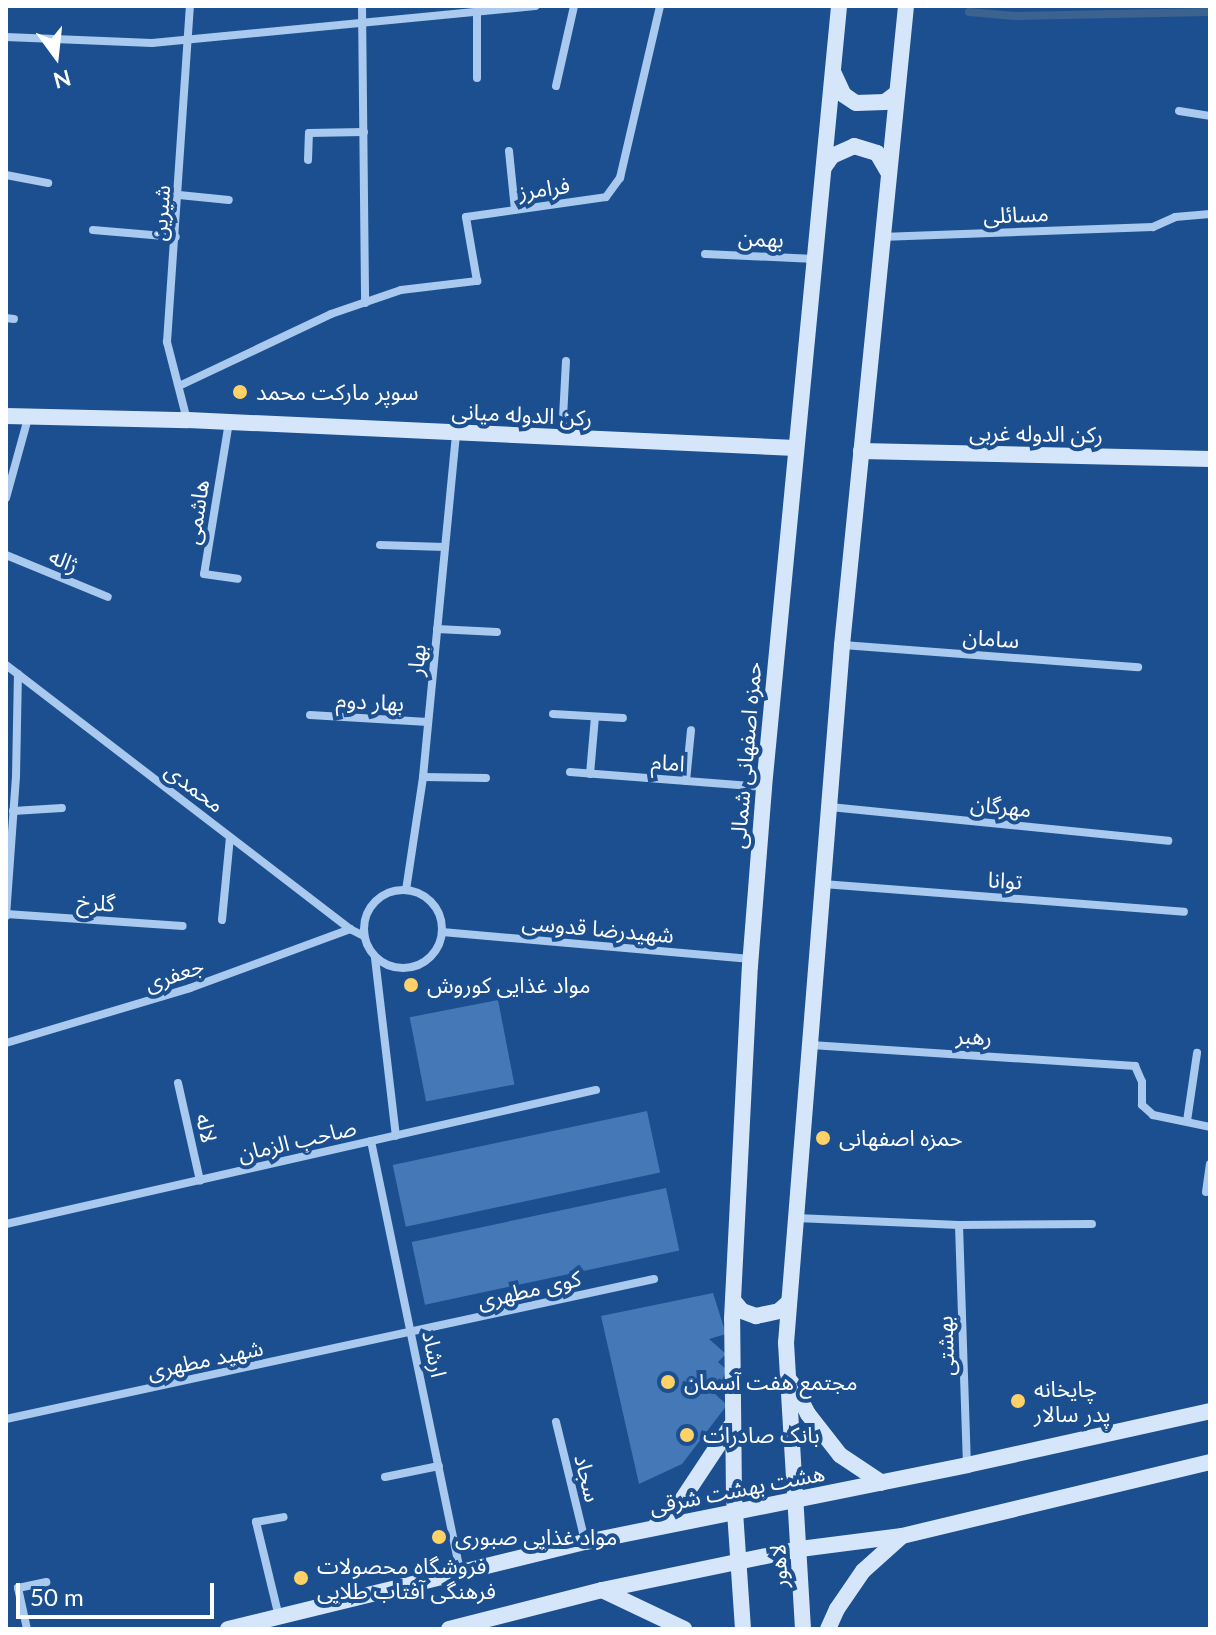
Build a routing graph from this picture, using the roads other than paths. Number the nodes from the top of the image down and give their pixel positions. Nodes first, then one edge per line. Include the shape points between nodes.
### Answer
1 (190, 6) edge
2 (362, 6) edge
3 (535, 6) edge
4 (574, 6) edge
5 (660, 6) edge
6 (839, 6) edge
7 (906, 6) edge
8 (477, 11) junction
9 (362, 23) junction
10 (6, 37) edge
11 (189, 40) junction
12 (834, 68) junction
13 (477, 78) dead end
14 (556, 86) dead end
15 (897, 93) junction
16 (1179, 111) dead end
17 (1210, 116) edge
18 (364, 132) junction
19 (509, 151) dead end
20 (308, 160) dead end
21 (825, 166) junction
22 (889, 174) junction
23 (6, 175) edge
24 (48, 183) dead end
25 (179, 195) junction
26 (229, 200) dead end
27 (515, 210) junction
28 (1210, 214) edge
29 (93, 230) dead end
30 (176, 237) junction
31 (881, 237) junction
32 (705, 254) dead end
33 (815, 259) junction
34 (365, 303) junction
35 (566, 361) dead end
36 (179, 386) junction
37 (6, 416) edge
38 (28, 418) junction
39 (188, 420) junction
40 (229, 422) junction
41 (456, 433) junction
42 (562, 437) junction
43 (795, 448) junction
44 (861, 451) junction
45 (1210, 459) edge
46 (6, 498) edge
47 (380, 545) dead end
48 (445, 547) junction
49 (6, 555) edge
50 (238, 579) dead end
51 (108, 597) dead end
52 (437, 629) junction
53 (497, 632) dead end
54 (842, 645) junction
55 (6, 665) edge
56 (1138, 667) dead end
57 (18, 674) junction
58 (553, 714) dead end
59 (310, 715) dead end
60 (595, 717) junction
61 (623, 718) dead end
62 (428, 722) junction
63 (691, 730) dead end
64 (570, 772) dead end
65 (590, 774) junction
66 (11, 776) edge
67 (423, 777) junction
68 (486, 778) dead end
69 (686, 781) junction
70 (764, 787) junction
71 (830, 807) junction
72 (62, 808) dead end
73 (13, 811) junction
74 (230, 837) junction
75 (1168, 841) dead end
76 (823, 884) junction
77 (8, 886) edge
78 (406, 890) junction
79 (1184, 912) dead end
80 (6, 915) edge
81 (222, 920) dead end
82 (183, 926) dead end
83 (350, 929) junction
84 (442, 932) junction
85 (364, 936) junction
86 (375, 958) junction
87 (751, 959) junction
88 (6, 1043) edge
89 (811, 1045) junction
90 (1197, 1053) dead end
91 (178, 1083) dead end
92 (596, 1090) dead end
93 (1187, 1121) junction
94 (1210, 1127) edge
95 (396, 1136) junction
96 (371, 1141) junction
97 (1210, 1164) edge
98 (200, 1181) junction
99 (1206, 1192) dead end
100 (796, 1218) junction
101 (6, 1224) edge
102 (1092, 1224) dead end
103 (959, 1225) junction
104 (654, 1279) dead end
105 (733, 1300) junction
106 (789, 1302) junction
107 (412, 1334) junction
108 (787, 1374) junction
109 (1210, 1411) edge
110 (6, 1419) edge
111 (556, 1422) dead end
112 (731, 1425) junction
113 (1210, 1462) edge
114 (967, 1465) junction
115 (439, 1466) junction
116 (385, 1477) dead end
117 (882, 1483) junction
118 (795, 1500) junction
119 (734, 1511) junction
120 (284, 1517) dead end
121 (651, 1528) junction
122 (902, 1536) junction
123 (586, 1542) junction
124 (800, 1549) junction
125 (738, 1563) junction
126 (461, 1575) junction
127 (46, 1582) dead end
128 (602, 1590) junction
129 (279, 1617) junction
130 (27, 1629) edge
131 (228, 1629) edge
132 (449, 1629) edge
133 (684, 1629) edge
134 (743, 1629) edge
135 (803, 1629) edge
136 (828, 1629) edge

1 - 11 street, شیرین
2 - 9 street
3 - 8 street
4 - 14 street
5 - 27 street, فرامرز via 620,178 606,197
6 - 12 main road, حمزه اصفهانی شمالی
7 - 15 main road
8 - 9 street
8 - 13 street
9 - 11 street
9 - 18 street
10 - 11 street
11 - 25 street, شیرین
12 - 15 main road via 836,83 856,103 885,102
12 - 21 main road, حمزه اصفهانی شمالی
15 - 22 main road
16 - 17 street
18 - 20 street via 309,133
18 - 34 street
19 - 27 street
21 - 22 main road via 832,156 854,146 877,153
21 - 33 main road, حمزه اصفهانی شمالی
22 - 31 main road
23 - 24 street
25 - 26 street
25 - 30 street, شیرین
27 - 34 street, فرامرز via 466,217 477,281 401,290
28 - 31 street, مسائلی via 1175,217 1153,227
29 - 30 street
30 - 36 street, شیرین via 167,342
31 - 44 main road
32 - 33 street, بهمن
33 - 43 main road, حمزه اصفهانی شمالی
34 - 36 street, فرامرز
35 - 42 street
36 - 39 street, شیرین
37 - 38 main road, رکن الدوله میانی
38 - 39 main road, رکن الدوله میانی
38 - 46 street
39 - 40 main road, رکن الدوله میانی
40 - 41 main road, رکن الدوله میانی
40 - 50 street, هاشمی via 204,574
41 - 42 main road, رکن الدوله میانی
41 - 48 street, بهار
42 - 43 main road, رکن الدوله میانی
43 - 70 main road, حمزه اصفهانی شمالی
44 - 45 main road, رکن الدوله غربی
44 - 54 main road
47 - 48 street
48 - 52 street, بهار
49 - 51 street, ژاله
52 - 53 street
52 - 62 street, بهار
54 - 56 street, سامان
54 - 71 main road
55 - 57 street, محمدی
57 - 66 street
57 - 74 street, محمدی
58 - 60 street
59 - 62 street, بهار دوم
60 - 61 street
60 - 65 street
62 - 67 street, بهار
63 - 69 street
64 - 65 street, امام
65 - 69 street, امام
66 - 73 street
67 - 68 street
67 - 78 street, بهار
69 - 70 street, امام
70 - 87 main road, حمزه اصفهانی شمالی
71 - 75 street, مهرگان
71 - 76 main road
72 - 73 street
73 - 77 street
74 - 81 street
74 - 83 street, محمدی
76 - 79 street, توانا
76 - 89 main road
77 - 80 street
78 - 84 street via 429,899
78 - 85 street via 374,903
80 - 82 street, گلرخ
83 - 85 street, محمدی
83 - 88 street, جعفری via 190,988
84 - 86 street via 432,955 410,967
84 - 87 street, شهیدرضا قدوسی
85 - 86 street
86 - 95 street
87 - 105 main road, حمزه اصفهانی شمالی
89 - 93 street, رهبر via 1135,1066 1142,1082 1142,1105 1153,1115
89 - 100 main road
90 - 93 street
91 - 98 street, لاله
92 - 95 street, صاحب الزمان
93 - 94 street
95 - 96 street, صاحب الزمان
96 - 98 street, صاحب الزمان
96 - 107 street, ارشاد
97 - 99 street
98 - 101 street, صاحب الزمان
100 - 103 street
100 - 106 main road
102 - 103 street
103 - 114 street, بهشتی
104 - 107 street, کوی مطهری
105 - 106 main road via 756,1316 779,1311
105 - 112 main road, حمزه اصفهانی شمالی
106 - 108 main road
107 - 110 street, شهید مطهری
107 - 115 street, ارشاد
108 - 117 main road via 826,1439
108 - 118 main road
109 - 114 main road, هشت بهشت شرقی
111 - 123 street, سجاد
112 - 119 main road, حمزه اصفهانی شمالی
112 - 121 main road via 672,1515
113 - 122 main road
114 - 117 main road, هشت بهشت شرقی
115 - 116 street
115 - 126 street, ارشاد
117 - 118 main road, هشت بهشت شرقی
118 - 119 main road, هشت بهشت شرقی
118 - 124 main road, لاهور
119 - 121 main road, هشت بهشت شرقی
119 - 125 main road, لاهور
120 - 129 street via 256,1522
121 - 123 main road, هشت بهشت شرقی
122 - 124 main road
122 - 136 main road via 863,1571
123 - 126 main road, هشت بهشت شرقی
124 - 125 main road
124 - 135 main road, لاهور
125 - 128 main road
125 - 134 main road, لاهور
126 - 129 main road, هشت بهشت شرقی
127 - 130 street via 18,1588
128 - 132 main road
128 - 133 main road
129 - 131 main road, هشت بهشت شرقی

